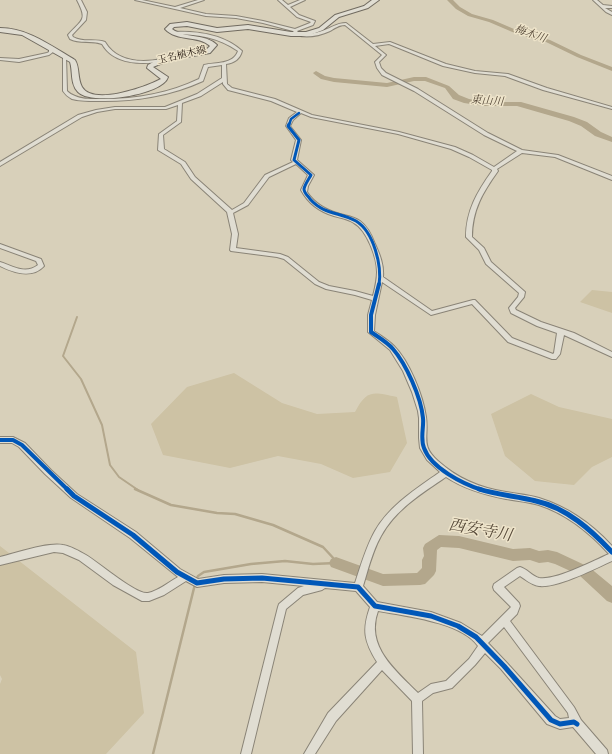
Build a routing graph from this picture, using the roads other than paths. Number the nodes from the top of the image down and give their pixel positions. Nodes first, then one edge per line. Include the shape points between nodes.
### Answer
1 (79, 0) edge
2 (137, 0) edge
3 (202, 0) edge
4 (280, 0) edge
5 (304, 0) edge
6 (376, 0) edge
7 (595, 0) edge
8 (601, 6) junction
9 (287, 7) junction
10 (612, 7) edge
11 (174, 9) junction
12 (612, 14) edge
13 (0, 30) edge
14 (296, 32) junction
15 (173, 33) junction
16 (371, 45) junction
17 (50, 49) junction
18 (64, 56) junction
19 (0, 59) edge
20 (163, 60) junction
21 (224, 65) junction
22 (226, 78) junction
23 (180, 103) junction
24 (612, 108) edge
25 (299, 112) junction
26 (521, 151) junction
27 (296, 162) junction
28 (0, 164) edge
29 (494, 168) junction
30 (612, 178) edge
31 (230, 213) junction
32 (0, 246) edge
33 (0, 264) edge
34 (380, 278) junction
35 (376, 299) junction
36 (561, 331) junction
37 (612, 355) edge
38 (0, 440) edge
39 (447, 472) junction
40 (612, 552) edge
41 (612, 557) edge
42 (0, 561) edge
43 (185, 577) junction
44 (326, 585) junction
45 (358, 588) junction
46 (375, 606) junction
47 (504, 620) junction
48 (483, 644) junction
49 (382, 663) junction
50 (417, 699) junction
51 (577, 724) junction
52 (246, 754) edge
53 (309, 754) edge
54 (418, 754) edge
55 (603, 754) edge

1 - 20 street via 85,12 84,20 72,31 71,38 77,41 104,42 106,49 127,60
2 - 11 street
3 - 11 street
4 - 9 street
5 - 9 street
6 - 14 main road, 玉名植木線 via 366,7 337,16 321,29 307,34
7 - 8 street
8 - 10 street
8 - 12 street
9 - 14 street via 301,18 313,21
11 - 14 street via 211,16 236,17
13 - 17 main road, 玉名植木線 via 24,33
14 - 15 main road, 玉名植木線 via 248,27 217,30 177,24 168,27
14 - 16 street via 302,36 345,24
15 - 20 main road, 玉名植木線 via 205,40 214,47 208,52
15 - 21 street via 210,35 240,50 238,57
16 - 24 street via 389,43 445,65 475,72 506,75
16 - 26 street via 384,55 377,62 382,72 416,90 476,129
17 - 18 main road, 玉名植木線
17 - 19 street via 51,52 48,54 19,61
18 - 20 main road, 玉名植木線 via 73,61 75,79 84,95 101,97 129,93 162,82 165,77 152,70 150,66
18 - 21 street via 65,91 75,98 98,101 185,87 201,80 208,65
21 - 22 street
22 - 23 street via 199,96
22 - 25 street via 226,86 230,89 273,100
23 - 28 street via 161,108 123,107 90,112
23 - 31 street via 179,122 161,134 161,150 183,163 193,178
25 - 27 street via 288,126 299,140 294,160
25 - 29 street via 410,136 458,150
26 - 29 street
26 - 30 street via 556,156
27 - 31 street via 266,176 246,204
27 - 34 street via 311,175 304,190 316,206 326,212 352,219 363,226 380,262
29 - 36 street via 495,171 484,186 472,211 469,236 482,250 488,263 522,292 512,308 513,311
31 - 35 street via 235,234 233,250 278,255 328,288
32 - 33 street via 33,256 39,260 41,266 37,270 26,272
34 - 35 street
34 - 36 street via 431,313 473,302 510,340 554,357 557,354
35 - 39 street via 371,332 392,348 399,357 413,386 423,417 423,447 429,458
36 - 37 street
38 - 43 street via 13,440 22,445 74,496 133,534
39 - 40 street via 475,489 538,502 562,511 589,528
39 - 45 street via 407,499 389,516 378,533
41 - 47 street via 575,573 547,581 538,582 520,571 497,587 516,606
42 - 43 street via 54,548 64,549 82,557 142,597 161,592
43 - 44 street via 197,583 262,578
44 - 45 street
44 - 52 street via 301,591 282,607
45 - 46 street
46 - 48 street via 431,616 458,626
46 - 49 street via 368,623 373,650
47 - 48 street
47 - 51 street via 571,710
48 - 50 street via 472,662 449,685 430,688
48 - 51 street via 551,720 560,724
49 - 50 street
49 - 53 street via 332,717
50 - 54 street
51 - 55 street

